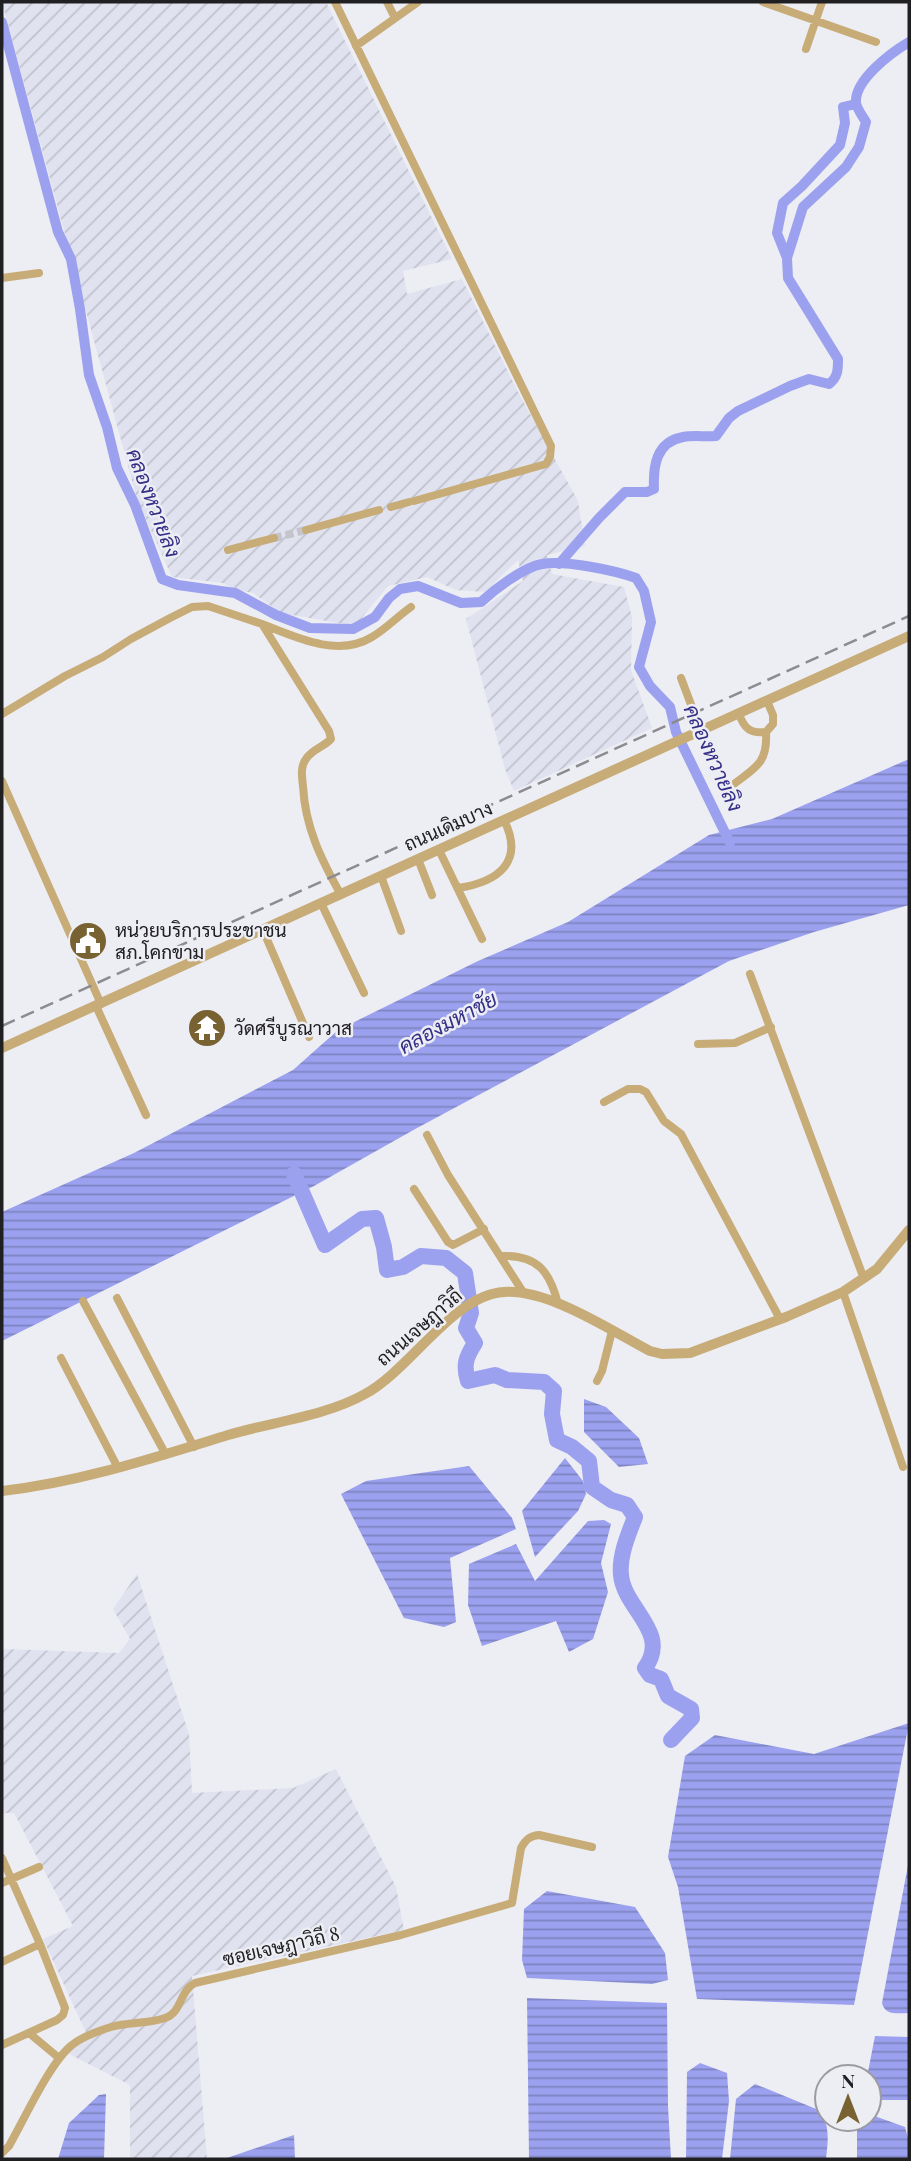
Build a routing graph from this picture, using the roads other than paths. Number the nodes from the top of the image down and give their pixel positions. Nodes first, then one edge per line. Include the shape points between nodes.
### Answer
1 (335, 2) edge
2 (387, 2) edge
3 (418, 2) edge
4 (763, 2) edge
5 (822, 2) edge
6 (395, 18) junction
7 (816, 21) junction
8 (876, 42) dead end
9 (356, 46) junction
10 (806, 49) dead end
11 (39, 272) dead end
12 (2, 278) edge
13 (391, 507) dead end
14 (379, 510) dead end
15 (306, 530) tunnel mouth
16 (274, 538) tunnel mouth
17 (228, 550) dead end
18 (411, 607) dead end
19 (262, 624) junction
20 (909, 636) edge
21 (681, 678) dead end
22 (767, 701) junction
23 (740, 713) junction
24 (2, 714) edge
25 (701, 731) junction
26 (766, 732) junction
27 (2, 781) edge
28 (729, 788) dead end
29 (504, 820) junction
30 (439, 850) junction
31 (418, 859) junction
32 (381, 876) junction
33 (458, 888) junction
34 (341, 894) junction
35 (432, 895) dead end
36 (321, 904) junction
37 (263, 930) junction
38 (401, 931) dead end
39 (482, 939) dead end
40 (750, 974) dead end
41 (363, 993) dead end
42 (99, 1005) junction
43 (771, 1027) junction
44 (309, 1037) dead end
45 (698, 1044) dead end
46 (2, 1048) edge
47 (604, 1102) dead end
48 (146, 1115) dead end
49 (427, 1135) dead end
50 (414, 1189) dead end
51 (484, 1229) junction
52 (909, 1230) edge
53 (502, 1256) junction
54 (864, 1279) junction
55 (523, 1292) junction
56 (844, 1292) junction
57 (117, 1298) dead end
58 (83, 1301) dead end
59 (558, 1304) junction
60 (780, 1319) junction
61 (612, 1331) junction
62 (61, 1357) dead end
63 (597, 1381) dead end
64 (194, 1447) junction
65 (166, 1455) junction
66 (903, 1467) dead end
67 (118, 1468) junction
68 (2, 1490) edge
69 (592, 1847) dead end
70 (2, 1858) edge
71 (39, 1867) dead end
72 (11, 1879) junction
73 (2, 1883) edge
74 (40, 1944) junction
75 (2, 1962) edge
76 (29, 2033) junction
77 (2, 2045) edge
78 (59, 2058) junction
79 (2, 2153) edge

1 - 9 street
2 - 6 street
3 - 6 street
4 - 7 street
5 - 7 street
6 - 9 street
7 - 8 street
7 - 10 street
9 - 13 street via 551,446 546,464
11 - 12 street
14 - 15 street
16 - 17 street
18 - 19 street via 371,638 354,644 314,642
19 - 24 street via 225,610 192,607
19 - 34 street via 329,731 331,738 306,758 302,768 303,801 312,838
20 - 22 street, ถนนเดิมบาง
21 - 25 street
22 - 23 street, ถนนเดิมบาง
22 - 26 street via 773,724
23 - 25 street, ถนนเดิมบาง
23 - 26 street via 750,731
25 - 29 street, ถนนเดิมบาง
26 - 28 street via 761,762
27 - 42 street
29 - 30 street, ถนนเดิมบาง
29 - 33 street via 513,844 505,865 496,874
30 - 31 street, ถนนเดิมบาง
30 - 33 street
31 - 32 street, ถนนเดิมบาง
31 - 35 street
32 - 34 street, ถนนเดิมบาง
32 - 38 street
33 - 39 street
34 - 36 street, ถนนเดิมบาง
36 - 37 street, ถนนเดิมบาง
36 - 41 street
37 - 42 street, ถนนเดิมบาง
37 - 44 street
40 - 43 street
42 - 46 street, ถนนเดิมบาง
42 - 48 street
43 - 45 street via 736,1043
43 - 54 street
47 - 60 street via 628,1088 639,1089 646,1092 664,1121 681,1134
49 - 51 street
50 - 51 street via 453,1245
51 - 53 street
52 - 54 street, ถนนเจษฎาวิถี
53 - 55 street
53 - 59 street via 529,1259 541,1267
54 - 56 street, ถนนเจษฎาวิถี
55 - 59 street, ถนนเจษฎาวิถี
55 - 64 street, ถนนเจษฎาวิถี via 481,1297 464,1307 401,1368 366,1394
56 - 60 street, ถนนเจษฎาวิถี
56 - 66 street
57 - 64 street
58 - 65 street
59 - 61 street, ถนนเจษฎาวิถี
60 - 61 street, ถนนเจษฎาวิถี via 690,1353 650,1351
61 - 63 street
62 - 67 street
64 - 65 street, ถนนเจษฎาวิถี
65 - 67 street, ถนนเจษฎาวิถี
67 - 68 street, ถนนเจษฎาวิถี
69 - 78 street, ซอยเจษฎาวิถี 8 via 532,1836 521,1847 512,1903 401,1935 195,1983 187,1987 174,2014 88,2035
70 - 72 street
71 - 72 street
72 - 73 street
72 - 74 street
74 - 75 street
74 - 76 street via 65,2008 57,2020
76 - 77 street
76 - 78 street
78 - 79 street, ซอยเจษฎาวิถี 8

